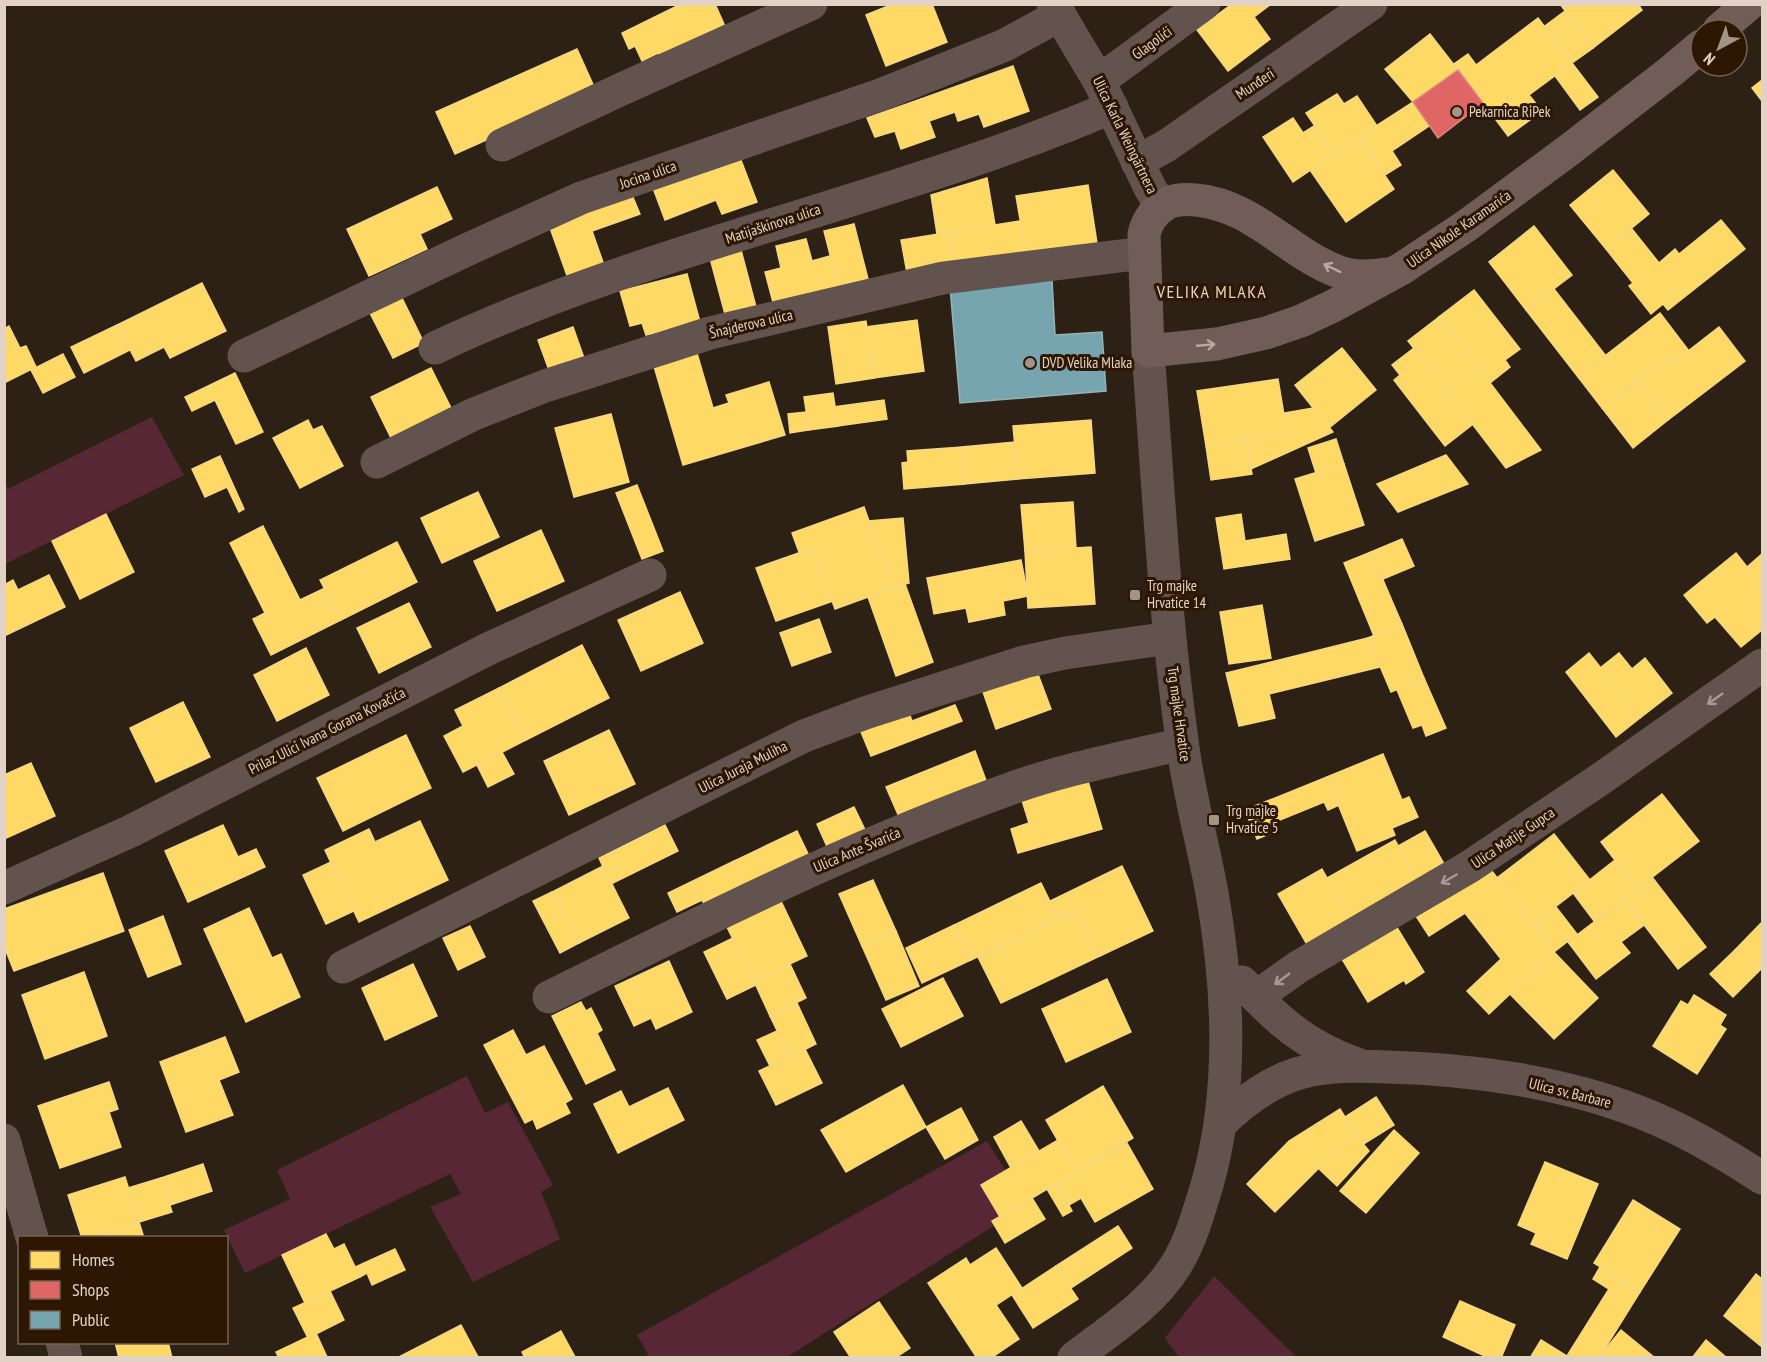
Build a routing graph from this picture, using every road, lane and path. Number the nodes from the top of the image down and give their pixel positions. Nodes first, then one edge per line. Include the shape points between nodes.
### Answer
1 (811, 4) edge
2 (1204, 4) edge
3 (1371, 4) edge
4 (1749, 4) edge
5 (1057, 10) edge
6 (1733, 18) edge
7 (1689, 56) edge
8 (1106, 94) junction
9 (502, 145) dead end
10 (1137, 162) junction
11 (1161, 207) junction
12 (1144, 253) junction
13 (1389, 274) junction
14 (435, 348) dead end
15 (1148, 351) junction
16 (244, 356) dead end
17 (377, 462) dead end
18 (650, 575) dead end
19 (1169, 638) junction
20 (1762, 665) edge
21 (1182, 744) junction
22 (4, 888) edge
23 (1221, 950) junction
24 (343, 966) dead end
25 (549, 997) dead end
26 (1256, 998) junction
27 (1361, 1065) junction
28 (1221, 1123) junction
29 (4, 1140) edge
30 (1762, 1178) edge
31 (31, 1236) edge
32 (1074, 1358) edge

1 - 9 street
2 - 8 street, Glagolići
3 - 10 street, Munđeri
4 - 6 main road
5 - 8 street, Ulica Karla Weingärtnera
5 - 16 street, Jocina ulica via 1005,45 880,95 581,198
7 - 13 main road, Ulica Nikole Karamarića via 1513,192 1414,262
8 - 10 street, Ulica Karla Weingärtnera
8 - 14 street, Matijaškinova ulica via 1072,124 931,174 607,278 493,320
10 - 11 street, Ulica Karla Weingärtnera
11 - 12 main road, Trg majke Hrvatice via 1145,226
13 -> 11 main road, Ulica Karla Weingärtnera via 1369,277 1338,272 1244,213 1222,205 1185,199
12 - 15 main road, Trg majke Hrvatice
12 - 17 street, Šnajderova ulica via 943,278 710,333 514,398
15 -> 13 main road, Ulica Nikole Karamarića via 1217,344 1266,333 1333,306
15 - 19 street, Trg majke Hrvatice
18 - 22 street, Prilaz Ulici Ivana Gorana Kovačića via 490,648 131,831
19 - 21 street, Trg majke Hrvatice
19 - 24 street, Ulica Juraja Muliha via 1024,662 804,736
20 -> 26 street, Ulica Matije Gupca via 1469,867 1298,967
21 - 23 street, Trg majke Hrvatice
21 - 25 street, Ulica Ante Švarića via 1017,786 904,830 824,863
23 - 26 street, Ulica sv. Barbare
23 - 28 street, Trg majke Hrvatice via 1226,1065
26 - 27 street, Ulica sv. Barbare via 1295,1033 1328,1053
27 - 28 street, Ulica sv. Barbare via 1319,1068 1290,1076 1267,1086
27 - 30 street, Ulica sv. Barbare via 1490,1075 1570,1090 1642,1113 1715,1148
28 - 32 street, Trg majke Hrvatice via 1195,1222 1176,1264 1148,1299
29 - 31 street

